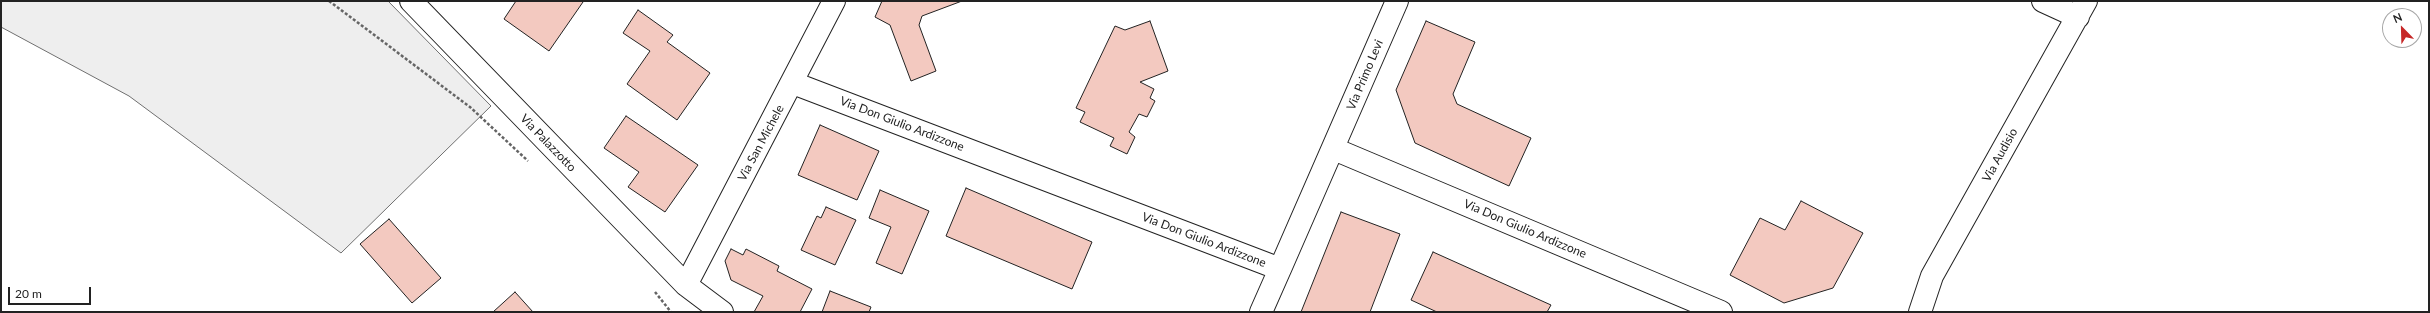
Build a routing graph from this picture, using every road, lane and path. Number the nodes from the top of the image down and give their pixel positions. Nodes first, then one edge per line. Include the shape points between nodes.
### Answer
1 (329, 1) edge
2 (411, 1) edge
3 (834, 1) edge
4 (1397, 1) edge
5 (2043, 1) edge
6 (2082, 9) edge
7 (793, 83) junction
8 (1334, 149) junction
9 (532, 165) dead end
10 (1280, 269) junction
11 (686, 285) junction
12 (651, 288) dead end
13 (671, 312) edge
14 (696, 312) edge
15 (722, 312) edge
16 (1261, 312) edge
17 (1721, 312) edge
18 (1920, 312) edge

1 - 9 path via 470,107
2 - 11 street, Via Palazzotto
3 - 7 street, Via San Michele
4 - 8 street, Via Primo Levi
5 - 6 street
6 - 18 street, Via Audisio via 1932,276
7 - 10 street, Via Don Giulio Ardizzone
7 - 11 street, Via San Michele
8 - 10 street, Via Don Giulio Ardizzone
8 - 17 street, Via Don Giulio Ardizzone
10 - 16 street
11 - 14 street
11 - 15 street
12 - 13 path

